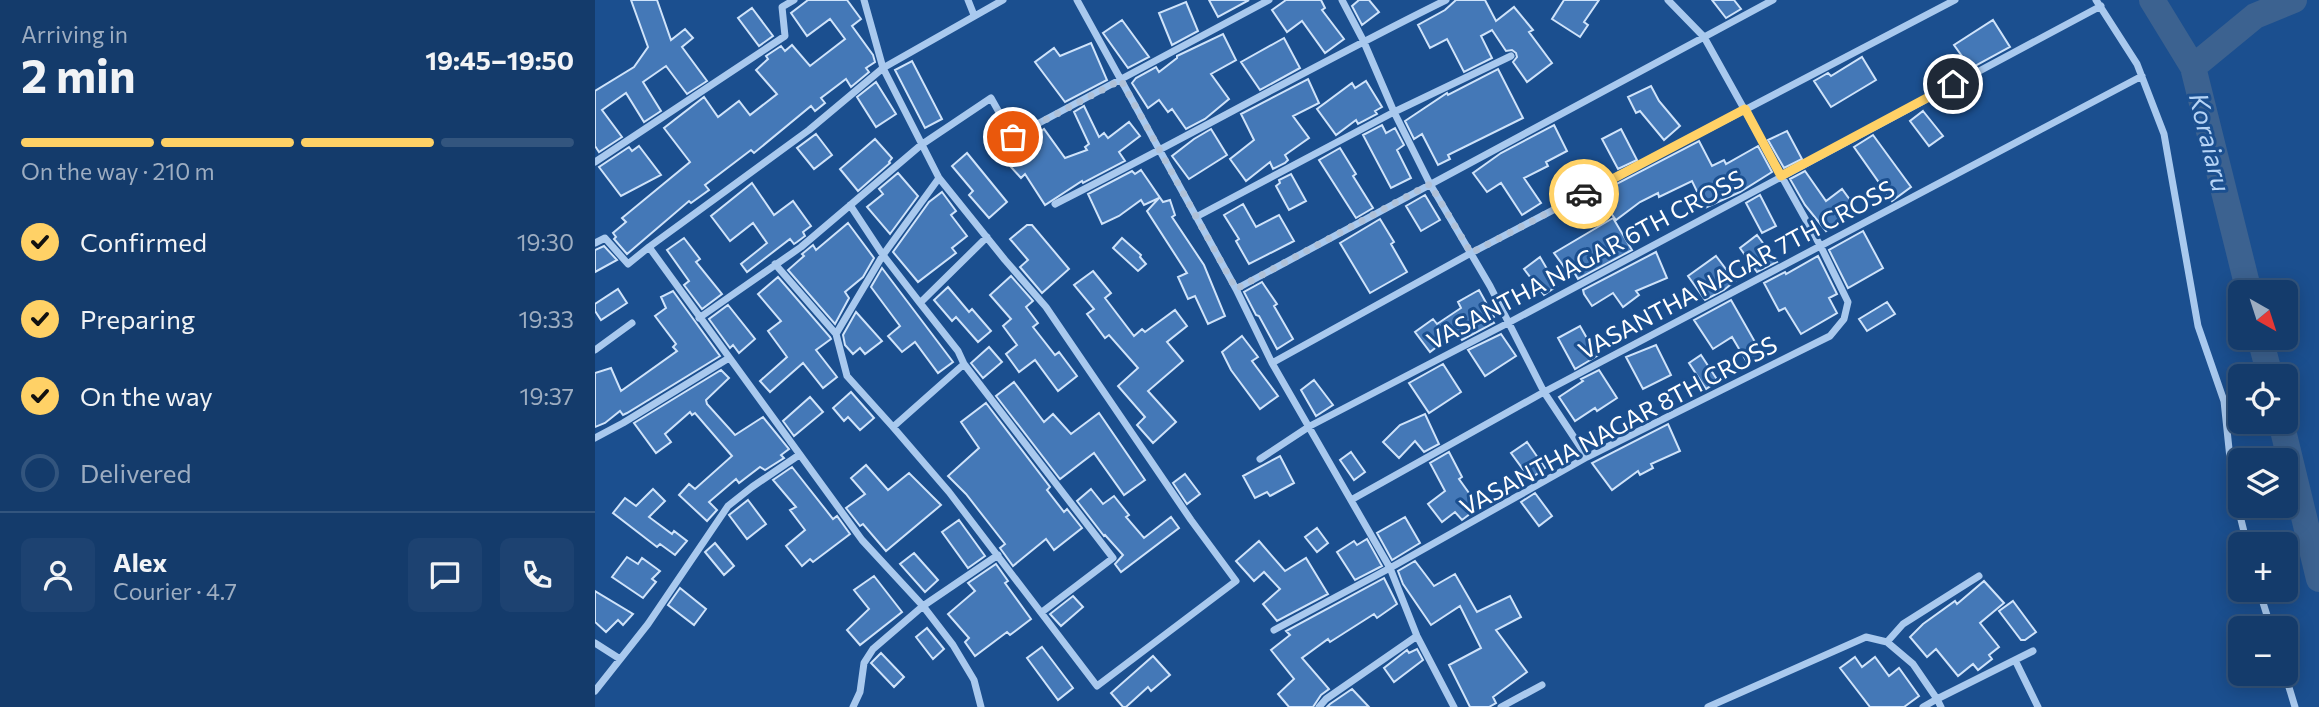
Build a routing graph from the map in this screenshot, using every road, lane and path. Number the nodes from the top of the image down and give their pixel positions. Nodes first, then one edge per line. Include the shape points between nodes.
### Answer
1 (794, 0) edge
2 (864, 0) edge
3 (968, 0) edge
4 (1003, 0) edge
5 (1077, 0) edge
6 (1269, 0) edge
7 (1342, 0) edge
8 (1446, 0) edge
9 (1668, 0) edge
10 (1773, 0) edge
11 (1955, 0) edge
12 (1760, 2) edge
13 (2098, 3) edge
14 (974, 15) junction
15 (1705, 37) junction
16 (1363, 40) junction
17 (1511, 56) dead end
18 (883, 68) junction
19 (2142, 76) junction
20 (1121, 80) junction
21 (1745, 109) junction
22 (1394, 112) junction
23 (921, 145) junction
24 (1160, 152) junction
25 (595, 162) edge
26 (1781, 176) junction
27 (939, 178) junction
28 (1430, 184) junction
29 (1055, 204) dead end
30 (850, 205) junction
31 (1196, 217) junction
32 (987, 237) junction
33 (595, 243) edge
34 (649, 247) junction
35 (1821, 247) junction
36 (1471, 253) junction
37 (883, 256) junction
38 (775, 264) junction
39 (1236, 289) junction
40 (920, 303) junction
41 (699, 318) junction
42 (632, 323) dead end
43 (1508, 323) junction
44 (836, 334) junction
45 (595, 350) edge
46 (729, 358) junction
47 (1272, 363) junction
48 (964, 364) junction
49 (1544, 392) junction
50 (1310, 426) junction
51 (893, 427) junction
52 (595, 438) edge
53 (799, 455) junction
54 (1587, 457) junction
55 (1260, 459) dead end
56 (1351, 500) junction
57 (2244, 532) edge
58 (998, 555) junction
59 (1390, 568) junction
60 (1979, 576) dead end
61 (923, 606) junction
62 (1042, 612) junction
63 (1274, 629) dead end
64 (1417, 636) junction
65 (1887, 642) junction
66 (595, 643) edge
67 (2033, 650) dead end
68 (620, 659) junction
69 (2015, 660) junction
70 (1542, 685) dead end
71 (2289, 686) edge
72 (595, 691) edge
73 (1939, 703) edge
74 (853, 707) edge
75 (981, 707) edge
76 (1319, 707) edge
77 (1454, 707) edge
78 (1501, 707) edge
79 (1710, 707) edge
80 (1923, 707) edge
81 (2038, 707) edge
82 (2295, 707) edge

1 - 25 street via 782,6 785,36
2 - 18 street
3 - 14 street
4 - 14 street
5 - 20 street
6 - 20 street
7 - 16 street
8 - 16 street
9 - 15 street
10 - 12 street
11 - 21 street
12 - 15 street
13 - 19 street
13 - 26 street, VASANTHA NAGAR 6TH CROSS
14 - 18 street
15 - 21 street
15 - 28 street
16 - 22 street
16 - 24 street
17 - 22 street
18 - 23 street
18 - 34 street via 809,130
19 - 35 street, VASANTHA NAGAR 7TH CROSS
19 - 57 street via 2164,134 2198,326 2224,401 2233,487
20 - 23 street via 1013,137 991,98
20 - 24 street
21 - 26 street
21 - 36 street
22 - 28 street
22 - 31 street
23 - 27 street
23 - 30 street
24 - 29 street
24 - 31 street
26 - 35 street
26 - 43 street, VASANTHA NAGAR 6TH CROSS
27 - 32 street
27 - 37 street
28 - 36 street
28 - 39 street
30 - 37 street
30 - 38 street
31 - 39 street
32 - 40 street
32 - 62 street via 1046,307 1236,581 1097,686
33 - 34 street via 605,238 628,264
34 - 41 street
35 - 49 street, VASANTHA NAGAR 7TH CROSS
35 - 54 street, VASANTHA NAGAR 8TH CROSS via 1848,302 1844,319 1831,336
36 - 43 street
36 - 47 street
37 - 40 street
37 - 44 street
38 - 41 street
38 - 44 street
39 - 47 street
40 - 48 street
41 - 46 street
42 - 45 street
43 - 49 street
43 - 50 street, VASANTHA NAGAR 6TH CROSS
44 - 51 street via 847,376
46 - 52 street
46 - 53 street
47 - 50 street
48 - 51 street
48 - 62 street via 1112,558
49 - 54 street
49 - 56 street, VASANTHA NAGAR 7TH CROSS
50 - 55 street, VASANTHA NAGAR 6TH CROSS
50 - 56 street
51 - 58 street
53 - 61 street via 862,540
53 - 68 street via 728,506
54 - 59 street, VASANTHA NAGAR 8TH CROSS
56 - 59 street
58 - 61 street
58 - 62 street
59 - 63 street, VASANTHA NAGAR 8TH CROSS
59 - 64 street
60 - 65 street via 1903,624
61 - 74 street via 863,663 860,692
61 - 75 street via 974,680
64 - 76 street
64 - 77 street
65 - 73 street via 1913,664
65 - 79 street via 1866,637
66 - 68 street
67 - 69 street
68 - 72 street
69 - 73 street
69 - 81 street
70 - 78 street
71 - 82 street
73 - 80 street

